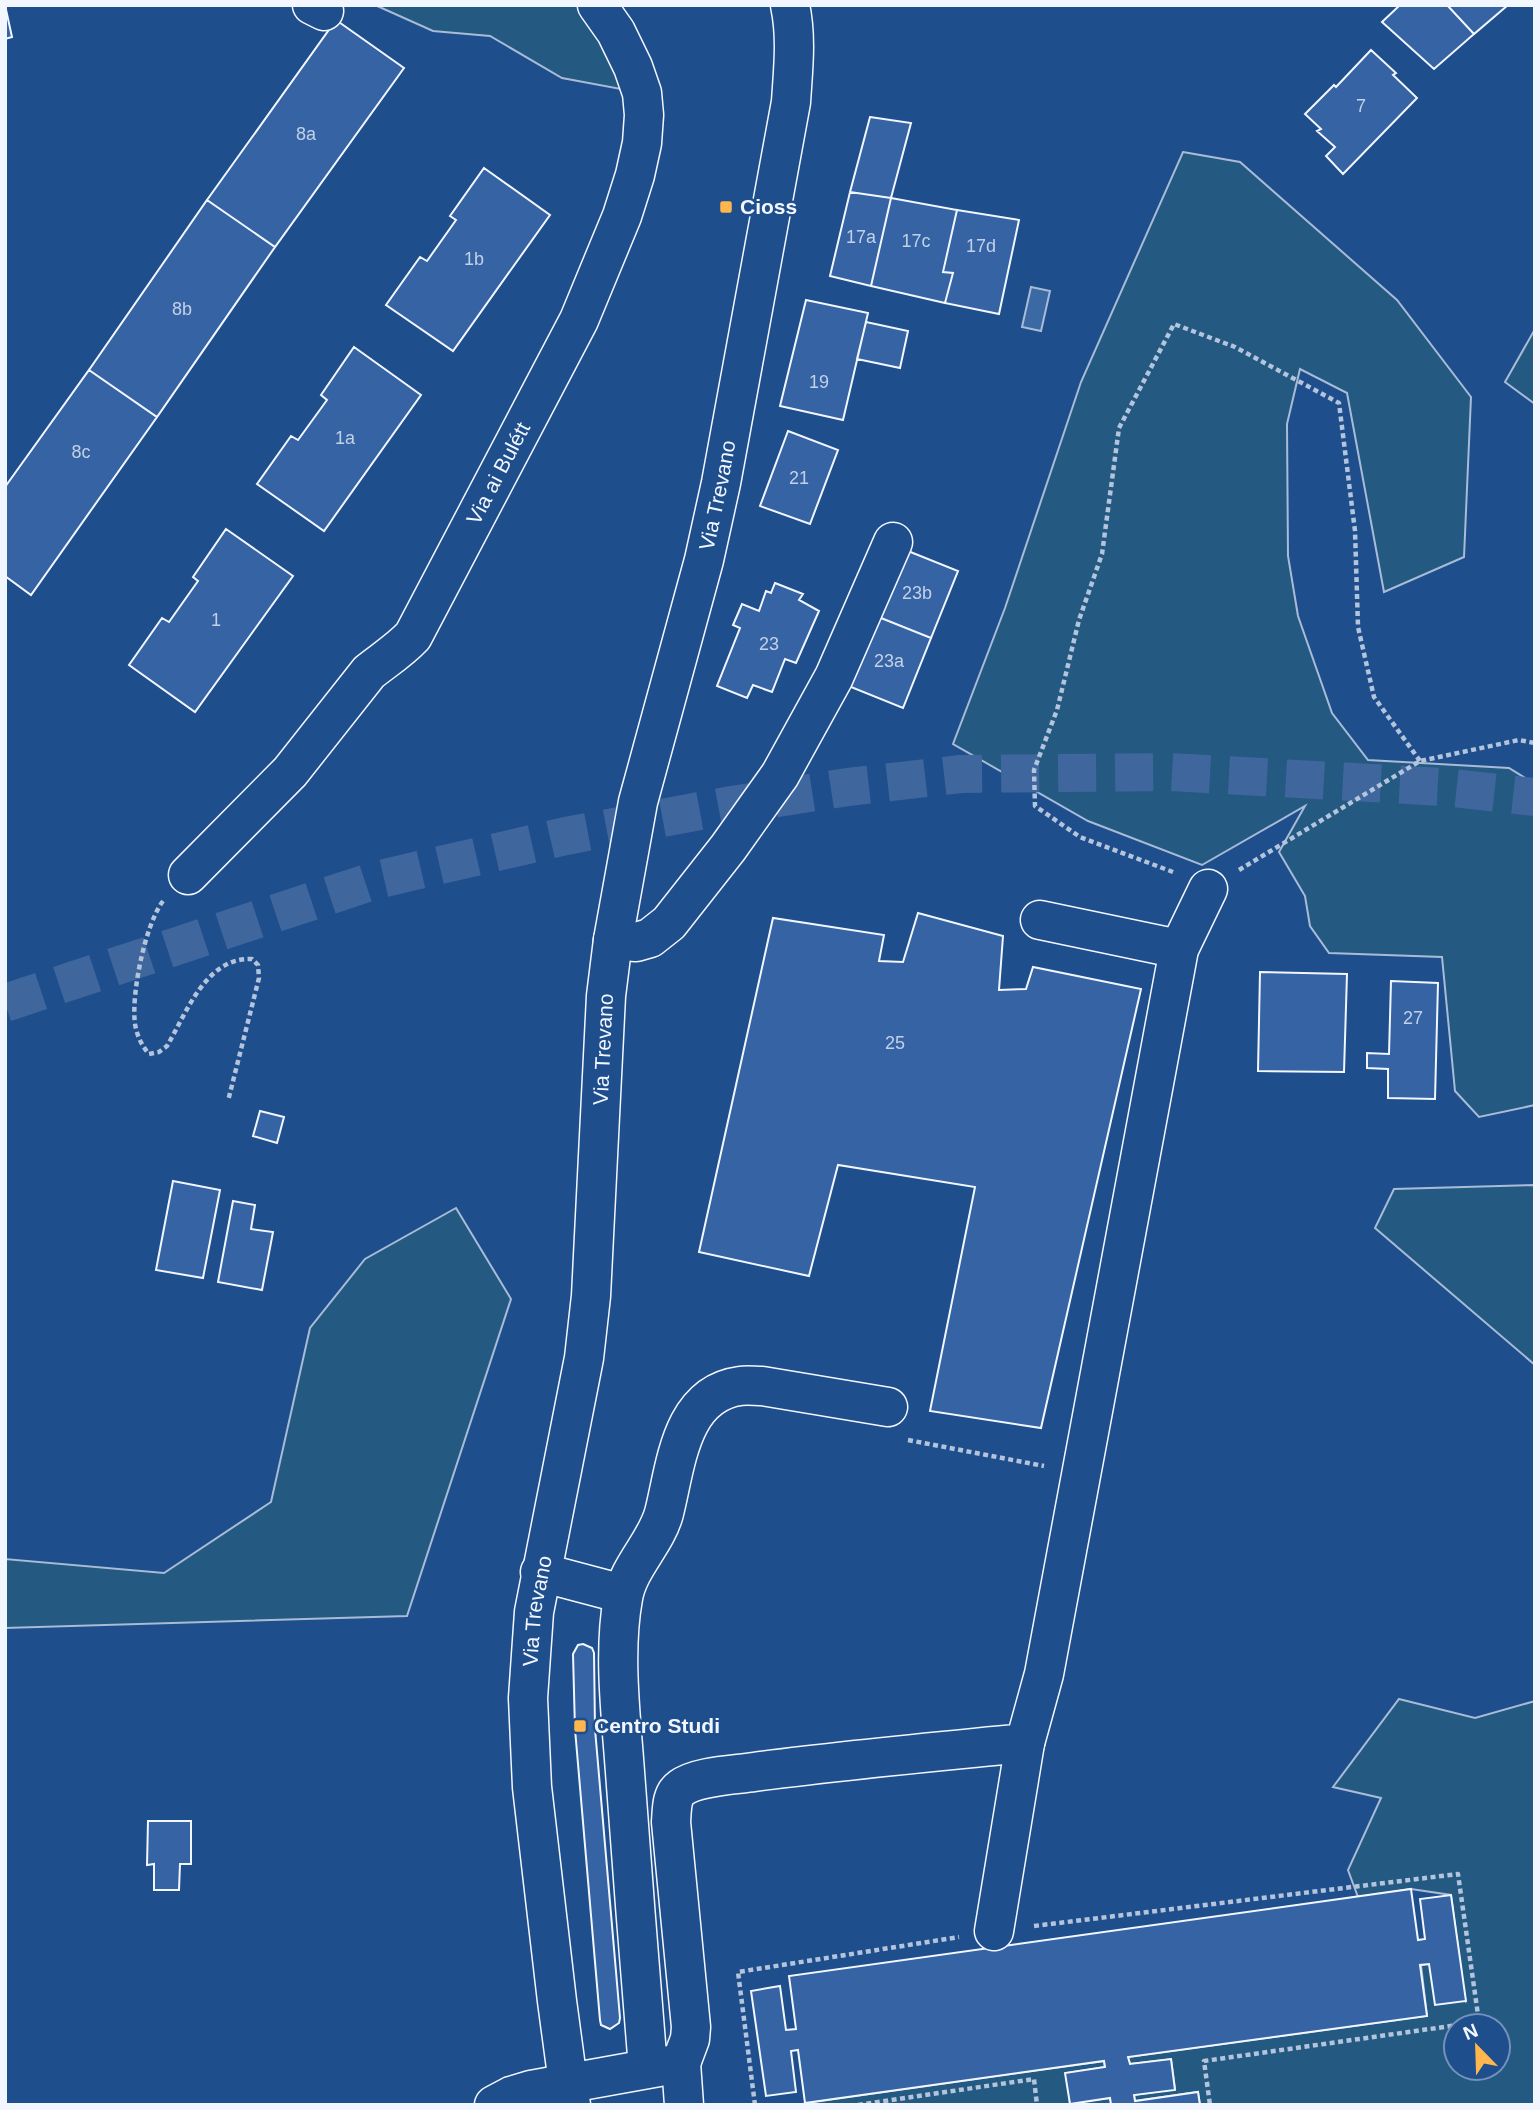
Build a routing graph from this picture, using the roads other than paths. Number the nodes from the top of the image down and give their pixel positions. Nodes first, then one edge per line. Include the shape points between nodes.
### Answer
1 (597, 5) edge
2 (790, 5) edge
3 (892, 542) dead end
4 (188, 875) road end
5 (1208, 889) road end
6 (1040, 920) dead end
7 (613, 940) junction
8 (1179, 949) junction
9 (892, 1422) road end
10 (540, 1572) junction
11 (623, 1594) junction
12 (1025, 1743) junction
13 (994, 1931) road end
14 (665, 2066) junction
15 (569, 2094) edge
16 (494, 2105) edge
17 (684, 2105) edge

1 - 4 main road, Via ai Bulétt via 633,67 642,93 643,124 622,216 579,320 413,636 369,672 290,772
2 - 7 main road, Via Trevano via 794,32 791,102 721,483 638,803
3 - 7 main road via 834,677 780,775 669,923 650,938
5 - 8 main road
6 - 8 main road
7 - 10 main road, Via Trevano via 584,1358
8 - 12 main road via 1044,1674
9 - 11 main road via 762,1387 740,1386 711,1396 687,1428 662,1521
10 - 11 main road
10 - 15 main road, Via Trevano via 528,1698 532,1774
11 - 14 main road via 620,1691
12 - 13 main road
12 - 14 main road via 821,1763 693,1782 677,1790 671,1822 691,2027 690,2039
14 - 15 main road
14 - 17 main road
15 - 16 main road via 531,2090

